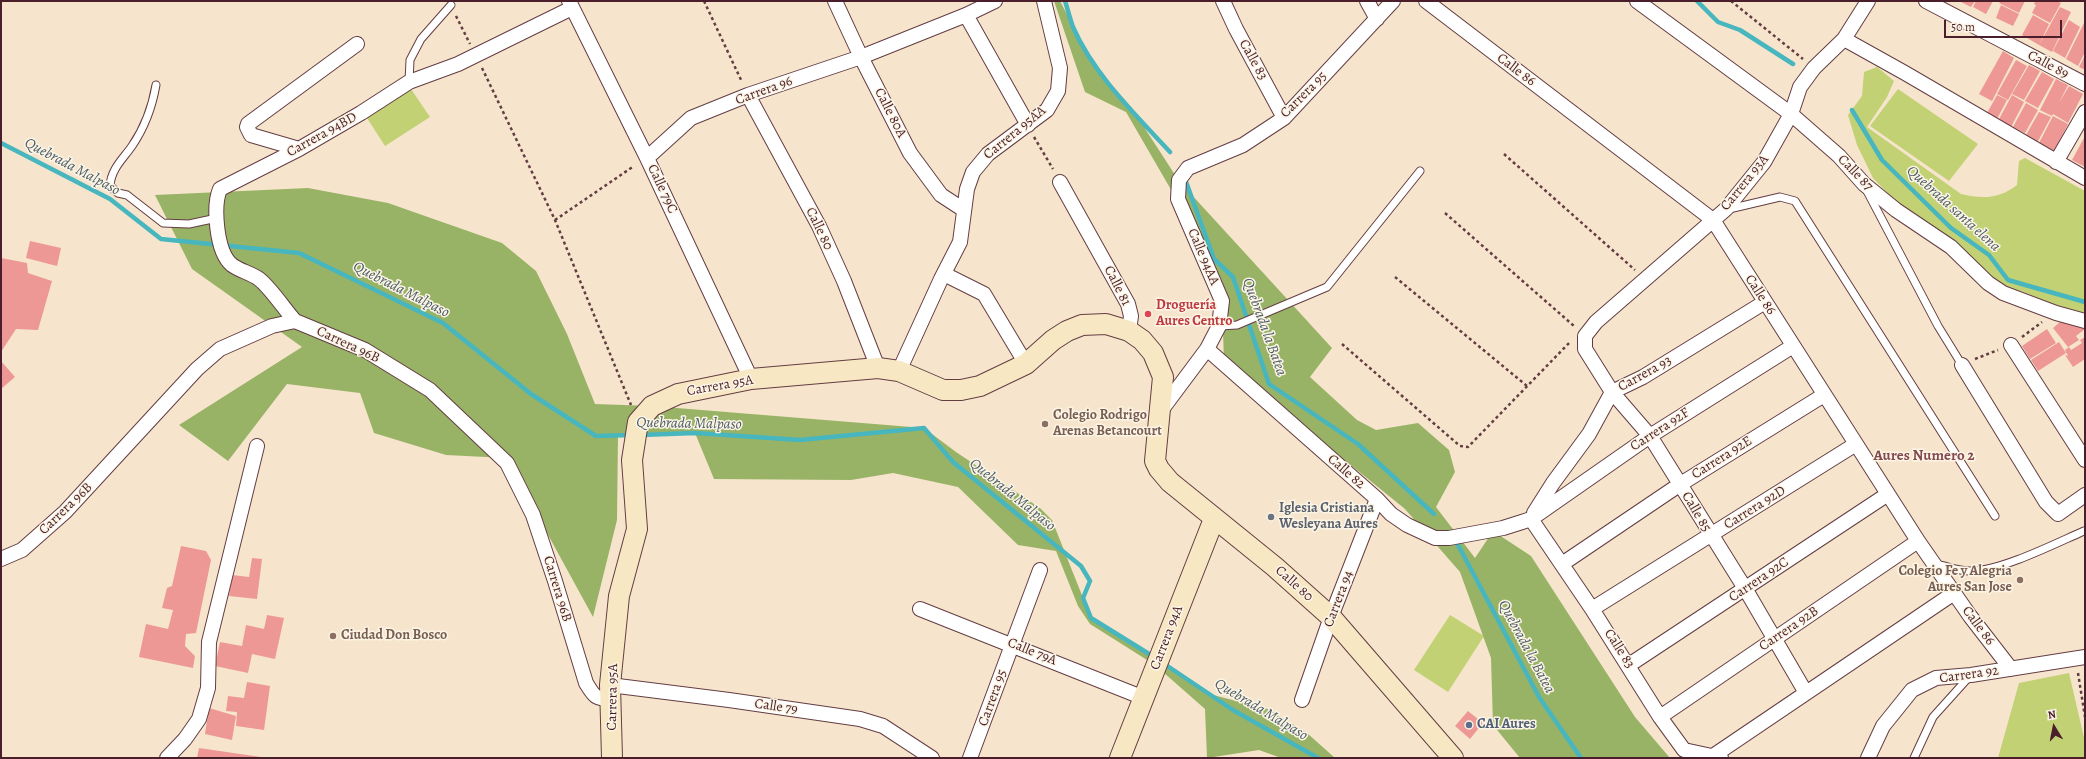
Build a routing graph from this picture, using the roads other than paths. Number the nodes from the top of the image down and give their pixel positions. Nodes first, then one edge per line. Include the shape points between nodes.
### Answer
1 (836, 1) edge
2 (995, 1) edge
3 (1044, 1) edge
4 (1223, 1) edge
5 (1367, 1) edge
6 (1393, 1) edge
7 (1426, 1) edge
8 (1638, 1) edge
9 (1868, 1) edge
10 (1926, 1) edge
11 (571, 5) edge
12 (451, 6) road end
13 (966, 15) junction
14 (1377, 19) junction
15 (1844, 39) junction
16 (358, 44) dead end
17 (861, 57) junction
18 (409, 82) junction
19 (2085, 84) edge
20 (156, 86) dead end
21 (748, 96) junction
22 (2085, 112) edge
23 (1791, 114) junction
24 (1284, 118) junction
25 (1028, 125) junction
26 (299, 148) junction
27 (647, 158) junction
28 (2056, 162) junction
29 (1420, 171) dead end
30 (2085, 178) edge
31 (1179, 180) joint
32 (1060, 182) road end
33 (1864, 184) junction
34 (1726, 209) junction
35 (964, 210) junction
36 (217, 218) junction
37 (1713, 220) junction
38 (944, 274) junction
39 (1765, 302) junction
40 (295, 321) junction
41 (2085, 322) edge
42 (1219, 326) junction
43 (1129, 331) junction
44 (1582, 334) joint
45 (2011, 345) dead end
46 (1793, 346) junction
47 (1206, 349) junction
48 (1026, 364) junction
49 (1962, 365) joint
50 (878, 368) junction
51 (899, 371) junction
52 (751, 379) junction
53 (1612, 392) junction
54 (1824, 395) junction
55 (1160, 412) junction
56 (1650, 436) junction
57 (1856, 444) junction
58 (256, 446) dead end
59 (2085, 460) edge
60 (1680, 485) junction
61 (1888, 494) junction
62 (2085, 495) edge
63 (1377, 499) junction
64 (1995, 516) dead end
65 (1214, 519) junction
66 (1531, 519) junction
67 (2084, 531) edge
68 (1711, 536) junction
69 (1918, 541) junction
70 (1, 559) edge
71 (1933, 563) junction
72 (1562, 564) junction
73 (1040, 570) dead end
74 (1746, 590) junction
75 (1954, 593) junction
76 (920, 609) dead end
77 (1592, 609) junction
78 (1331, 617) junction
79 (1774, 639) junction
80 (1013, 644) junction
81 (2080, 658) edge
82 (1629, 665) junction
83 (2011, 669) junction
84 (1971, 675) junction
85 (611, 692) junction
86 (1806, 693) junction
87 (1144, 698) junction
88 (1302, 700) dead end
89 (1660, 717) junction
90 (1717, 757) edge
91 (167, 758) edge
92 (612, 758) edge
93 (932, 758) edge
94 (970, 758) edge
95 (1120, 758) edge
96 (1453, 758) edge
97 (1868, 758) edge
98 (1914, 758) edge

1 - 17 street, Calle 80A
2 - 13 street, Carrera 96
3 - 25 street, Carrera 95AA via 1060,68 1058,91 1047,110
4 - 24 street, Calle 83
5 - 14 street
6 - 14 street, Carrera 95
7 - 37 street, Calle 86
8 - 23 street, Calle 87
9 - 15 street, Carrera 93A
10 - 19 street, Calle 89
11 - 18 street, Carrera 94BD via 458,64
11 - 27 street, Calle 79C
12 - 18 lane via 420,39 410,60
13 - 17 street, Carrera 96
13 - 25 street
14 - 24 street, Carrera 95
15 - 23 street, Carrera 93A via 1814,68 1800,87
15 - 28 street
16 - 26 street via 248,124 251,135
17 - 21 street, Carrera 96
17 - 35 street, Calle 80A via 910,153 942,195
18 - 26 street, Carrera 94BD
20 - 36 lane via 151,112 133,146 110,176 110,186 118,193 127,195 163,223 189,224
21 - 27 street, Carrera 96 via 691,118
21 - 50 street, Calle 80 via 819,226
22 - 28 street
23 - 33 street, Calle 87 via 1839,156
23 - 34 street, Carrera 93A via 1764,162
24 - 31 street, Carrera 95 via 1243,145 1188,168
25 - 35 street, Carrera 95AA via 980,162 967,188
26 - 36 street, Carrera 94BD via 220,189 217,197
27 - 52 street, Calle 79C
28 - 30 street
29 - 42 lane via 1327,287 1237,325
31 - 42 street, Calle 94AA via 1178,199 1222,301
32 - 43 street, Calle 81 via 1128,304 1131,316
33 - 41 street, Calle 87 via 1896,210 1940,239 2002,293
33 - 49 lane via 1938,326
34 - 37 street, Carrera 93A
34 - 64 lane via 1780,197 1795,200
35 - 38 street, Carrera 95AA via 960,242
36 - 40 street, Carrera 94BD via 219,242 231,264 259,279
37 - 39 street, Calle 86
37 - 44 street, Carrera 93A
38 - 48 street via 984,294
38 - 51 street, Carrera 95AA
39 - 46 street, Calle 86
39 - 53 street, Carrera 93 via 1643,377
40 - 70 street, Carrera 96B via 272,326 220,348 197,369 65,512 22,550
40 - 85 street, Carrera 96B via 365,350 430,390 507,463 533,515 556,581 586,683 593,695 600,699
42 - 47 street, Calle 94AA
43 - 48 street, Carrera 95A via 1106,324 1082,325 1066,331 1053,340
43 - 55 street via 1142,340 1153,353 1163,377
44 - 53 street, Calle 85 via 1584,349
45 - 59 street
46 - 54 street, Calle 86
46 - 56 street, Carrera 92F
47 - 55 street, Calle 94AA
47 - 63 street, Calle 82
48 - 51 street, Carrera 95A via 980,386 961,390 943,390
49 - 62 street via 2046,502 2058,514
50 - 51 street, Carrera 95A
50 - 52 street, Carrera 95A
52 - 85 street, Carrera 95A via 678,394 652,406 638,422 632,460 637,529 619,596
53 - 56 street, Calle 85
53 - 66 street, Carrera 93 via 1589,434 1553,483
54 - 57 street, Calle 86
54 - 60 street, Carrera 92E
55 - 65 street, Calle 80 via 1155,461 1159,469 1170,482
56 - 60 street, Calle 85
56 - 66 street, Carrera 92F
57 - 61 street, Calle 86
57 - 68 street, Carrera 92D
58 - 91 street via 209,642 208,688 199,719
60 - 68 street, Calle 85
60 - 72 street, Carrera 92E
61 - 69 street, Calle 86
61 - 74 street, Carrera 92C
63 - 66 street, Calle 82 via 1391,514 1407,525 1435,538 1449,538 1503,528
63 - 78 street, Carrera 94
65 - 78 street, Calle 80 via 1275,567
65 - 87 street, Carrera 94A
66 - 72 street, Calle 83
67 - 71 lane via 1986,570 1970,571
68 - 74 street, Calle 85
68 - 77 street, Carrera 92D
69 - 71 street, Calle 86
69 - 79 street, Carrera 92B
71 - 75 street, Calle 86
72 - 77 street, Calle 83
73 - 80 street, Carrera 95
74 - 79 street, Calle 85
74 - 82 street, Carrera 92C
75 - 83 street, Calle 86
75 - 86 street
76 - 80 street, Calle 79A
77 - 82 street, Calle 83
78 - 88 street, Carrera 94
78 - 96 street, Calle 80
79 - 86 street, Calle 85
79 - 89 street, Carrera 92B
80 - 87 street, Calle 79A
80 - 94 street, Carrera 95
81 - 83 street, Carrera 92
82 - 89 street, Calle 83
83 - 84 street, Carrera 92
84 - 97 street, Carrera 92 via 1936,678 1912,690 1883,726
84 - 98 lane via 1933,717
85 - 92 street, Carrera 95A
85 - 93 street, Calle 79 via 729,700 860,719 884,726
86 - 90 street
87 - 95 street, Carrera 94A
89 - 90 street, Calle 83 via 1684,750

